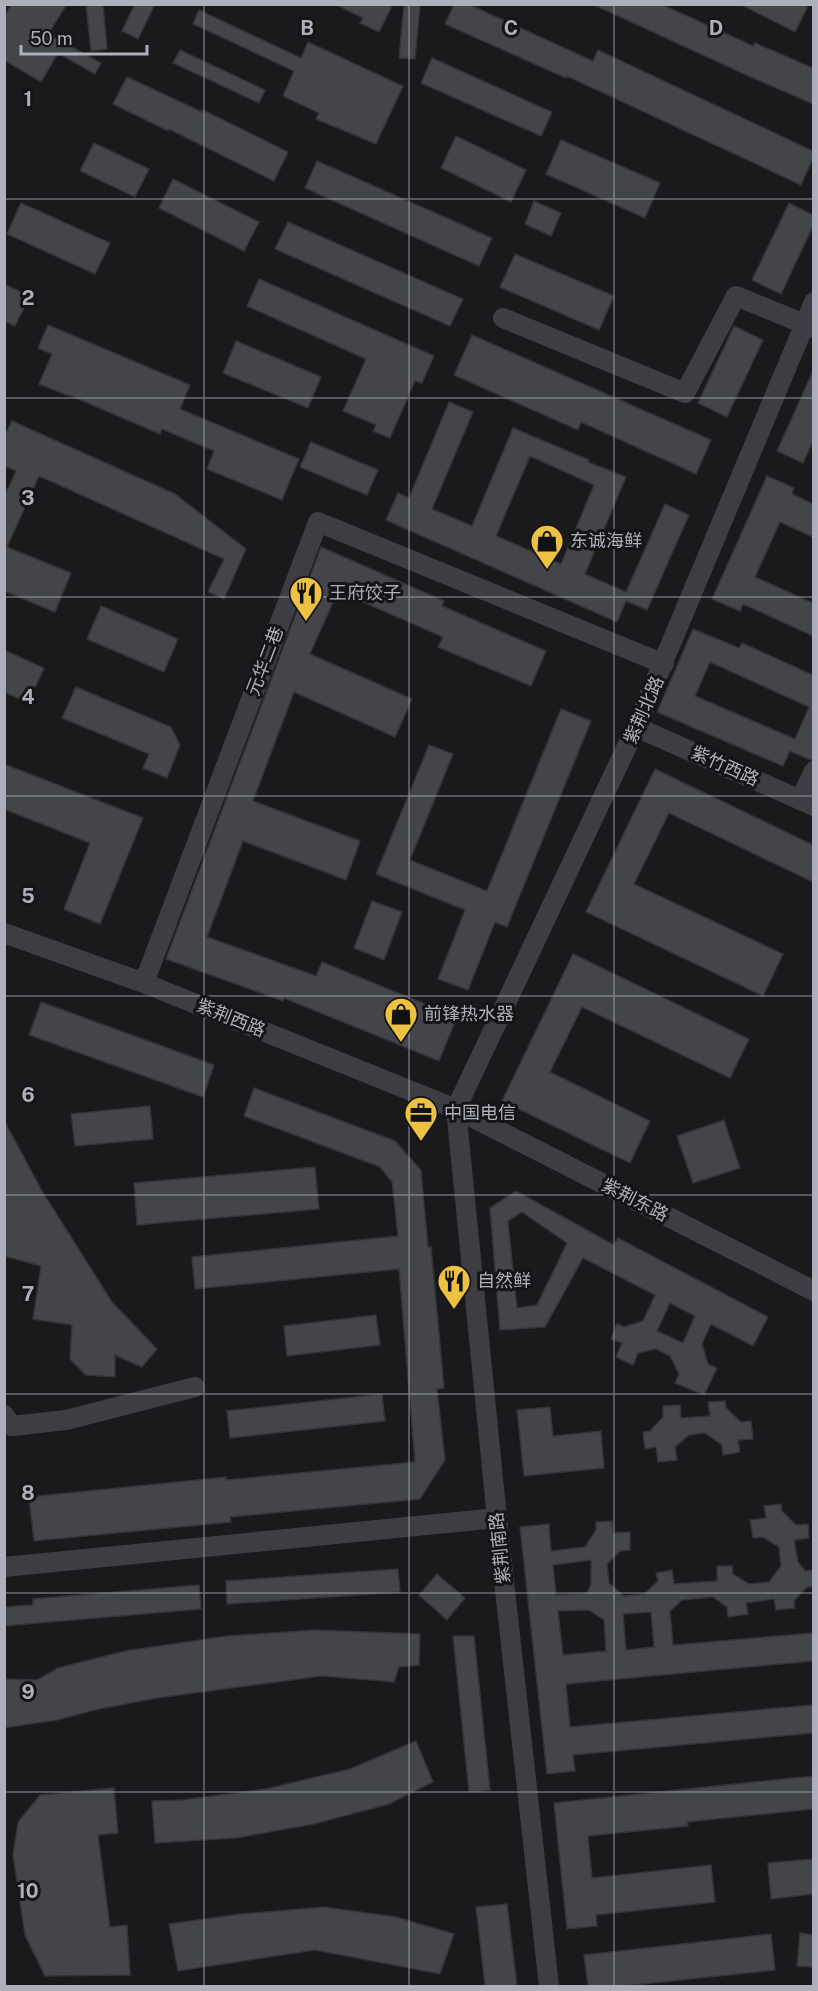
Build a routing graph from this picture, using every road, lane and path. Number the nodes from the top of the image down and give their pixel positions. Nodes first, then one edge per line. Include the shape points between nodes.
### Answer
1 (813, 302) edge
2 (503, 318) dead end
3 (809, 326) edge
4 (664, 664) junction
5 (636, 727) junction
6 (813, 771) edge
7 (807, 803) edge
8 (4, 933) edge
9 (144, 982) junction
10 (456, 1109) junction
11 (813, 1291) edge
12 (195, 1387) dead end
13 (4, 1415) edge
14 (497, 1518) junction
15 (4, 1567) edge
16 (549, 1986) edge

1 - 3 street, 紫荆北路
2 - 3 street via 684,393 736,296
3 - 4 street, 紫荆北路
4 - 5 street, 紫荆北路
4 - 9 street, 元华二巷 via 318,522
5 - 7 street, 紫竹西路
5 - 10 street, 紫荆北路
6 - 7 street
8 - 9 street, 紫荆西路
9 - 10 street, 紫荆西路
10 - 11 street, 紫荆东路
10 - 14 street, 紫荆南路
12 - 13 street via 66,1419 12,1426
14 - 15 street
14 - 16 street, 紫荆南路

